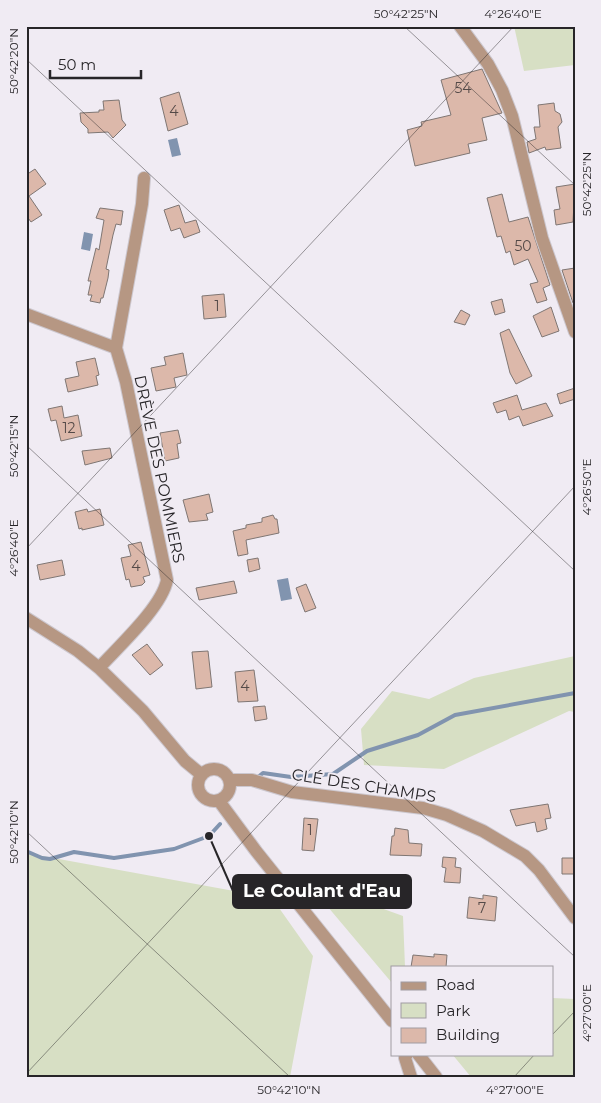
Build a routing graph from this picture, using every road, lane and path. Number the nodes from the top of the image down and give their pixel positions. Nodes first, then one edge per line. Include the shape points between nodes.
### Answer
1 (460, 26) edge
2 (144, 178) dead end
3 (26, 314) edge
4 (575, 332) edge
5 (116, 348) junction
6 (26, 618) edge
7 (99, 668) junction
8 (202, 775) junction
9 (229, 780) junction
10 (219, 801) junction
11 (575, 918) edge
12 (391, 1021) edge
13 (406, 1056) edge
14 (420, 1056) edge
15 (411, 1077) edge
16 (436, 1077) edge

1 - 4 street via 488,64 512,116 537,220
2 - 5 street
3 - 5 street
5 - 7 street, DRÈVE DES POMMIERS via 126,382 166,580 161,597
6 - 7 street
7 - 8 street via 142,711 185,762
8 - 9 street via 208,770 217,770
8 - 10 street via 198,781 200,794 206,799
9 - 10 street via 228,792
9 - 11 street, CLÉ DES CHAMPS via 252,780 292,792 422,808 447,815 483,831 525,856 540,870
10 - 12 street
13 - 15 street
14 - 16 street

